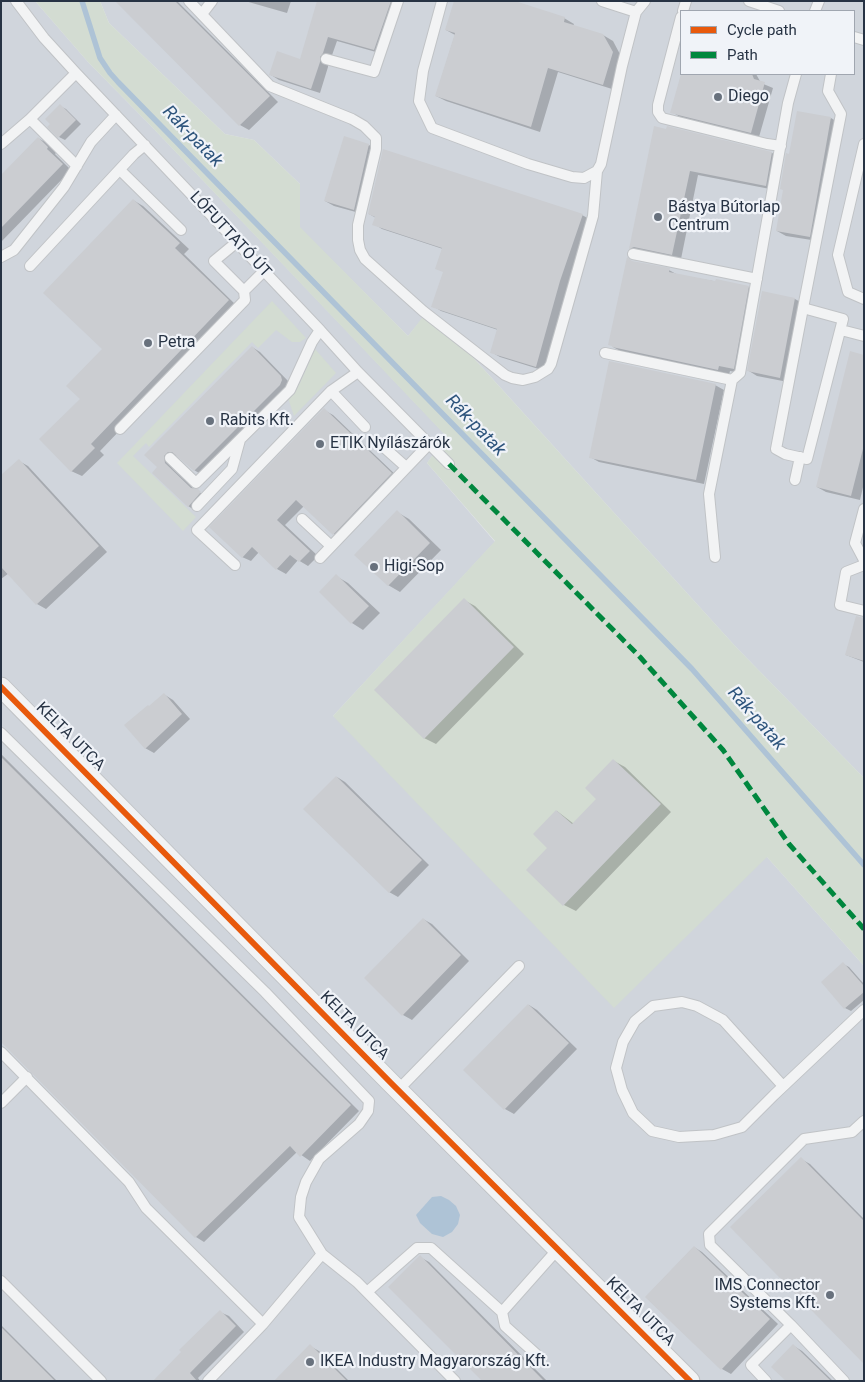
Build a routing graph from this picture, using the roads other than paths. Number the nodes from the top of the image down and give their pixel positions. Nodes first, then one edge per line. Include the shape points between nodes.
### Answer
1 (16, 1) edge
2 (189, 1) edge
3 (212, 1) edge
4 (398, 1) edge
5 (442, 1) edge
6 (602, 1) edge
7 (645, 1) edge
8 (749, 1) edge
9 (776, 10) edge
10 (636, 12) junction
11 (202, 14) junction
12 (680, 21) edge
13 (326, 59) dead end
14 (76, 73) junction
15 (796, 75) edge
16 (831, 75) edge
17 (116, 115) junction
18 (30, 119) junction
19 (1, 144) edge
20 (864, 144) edge
21 (145, 145) junction
22 (781, 146) junction
23 (77, 166) junction
24 (120, 170) junction
25 (598, 171) junction
26 (181, 230) dead end
27 (237, 242) junction
28 (633, 254) dead end
29 (1, 257) edge
30 (30, 266) dead end
31 (264, 272) junction
32 (757, 279) junction
33 (244, 291) junction
34 (864, 298) edge
35 (803, 308) junction
36 (320, 330) junction
37 (841, 330) junction
38 (864, 336) edge
39 (605, 353) dead end
40 (358, 372) junction
41 (732, 380) junction
42 (330, 391) junction
43 (366, 427) dead end
44 (120, 429) dead end
45 (240, 439) junction
46 (378, 442) dead end
47 (429, 444) junction
48 (800, 457) junction
49 (170, 458) dead end
50 (449, 464) dead end
51 (406, 467) junction
52 (795, 480) dead end
53 (197, 506) dead end
54 (864, 510) edge
55 (302, 519) dead end
56 (330, 546) junction
57 (715, 557) dead end
58 (320, 558) dead end
59 (864, 560) edge
60 (235, 565) dead end
61 (864, 565) edge
62 (864, 611) edge
63 (1, 687) edge
64 (1, 733) edge
65 (519, 966) dead end
66 (864, 1010) edge
67 (1, 1052) edge
68 (27, 1077) junction
69 (783, 1086) junction
70 (398, 1090) junction
71 (1, 1103) edge
72 (864, 1121) edge
73 (557, 1250) junction
74 (322, 1254) junction
75 (1, 1281) edge
76 (367, 1292) junction
77 (502, 1312) junction
78 (263, 1324) junction
79 (791, 1325) junction
80 (536, 1354) dead end
81 (101, 1381) edge
82 (208, 1381) edge
83 (455, 1381) edge
84 (690, 1381) edge
85 (766, 1381) edge
86 (844, 1381) edge

1 - 14 lane, LÓFUTTATÓ ÚT
2 - 11 lane
3 - 11 lane
4 - 13 lane via 374,72
5 - 25 lane via 423,70 419,101 432,128 572,177 584,178
6 - 10 lane
7 - 10 lane
8 - 9 lane
10 - 25 lane
11 - 25 lane via 270,86 352,119 376,138 358,225 358,240 365,260 423,311 505,375 518,380 535,377 548,369 554,357 593,216
12 - 22 lane via 658,105 662,118
14 - 17 lane, LÓFUTTATÓ ÚT
14 - 18 lane
15 - 22 lane
16 - 35 lane via 828,91 840,114
17 - 21 lane, LÓFUTTATÓ ÚT
17 - 23 lane via 91,142
18 - 19 lane
18 - 23 lane
20 - 34 lane via 838,255 848,292
21 - 24 lane
21 - 27 lane, LÓFUTTATÓ ÚT
22 - 32 lane
23 - 29 lane via 14,250
24 - 26 lane
24 - 30 lane
27 - 31 lane, LÓFUTTATÓ ÚT
27 - 33 lane via 214,261
28 - 32 lane
31 - 33 lane
31 - 36 lane, LÓFUTTATÓ ÚT
32 - 41 lane via 740,373
33 - 44 lane via 244,300
35 - 37 lane via 843,319
35 - 48 lane via 776,449
36 - 40 lane, LÓFUTTATÓ ÚT
36 - 45 lane via 290,390
37 - 38 lane
37 - 48 lane via 807,459
39 - 41 lane
40 - 42 lane
40 - 47 lane, LÓFUTTATÓ ÚT
41 - 57 lane via 709,494
42 - 43 lane
42 - 60 lane via 197,530
45 - 49 lane via 196,483
45 - 53 lane via 232,470
46 - 51 lane
47 - 50 lane, LÓFUTTATÓ ÚT
47 - 51 lane
48 - 52 lane
51 - 56 lane
54 - 59 lane via 855,543
55 - 56 lane
56 - 58 lane
61 - 62 lane via 846,572 840,605
63 - 70 street, KELTA UTCA
64 - 74 lane via 265,992 369,1102 368,1111 359,1124 319,1159 303,1190 299,1217
65 - 70 lane
66 - 69 lane
67 - 68 lane
68 - 71 lane
68 - 78 lane via 129,1182 146,1208
69 - 69 lane via 742,1127 714,1135 679,1137 652,1131 633,1113 616,1068 623,1042 636,1020 653,1006 682,1002 698,1006 723,1020
70 - 73 street, KELTA UTCA
72 - 79 lane via 852,1132 804,1139 709,1234 710,1245
73 - 77 lane
73 - 84 street, KELTA UTCA
74 - 76 lane
74 - 78 lane
75 - 81 lane
76 - 77 lane via 417,1248 431,1248
76 - 83 lane
77 - 80 lane via 506,1326
78 - 82 lane
79 - 85 lane via 751,1365
79 - 86 lane

